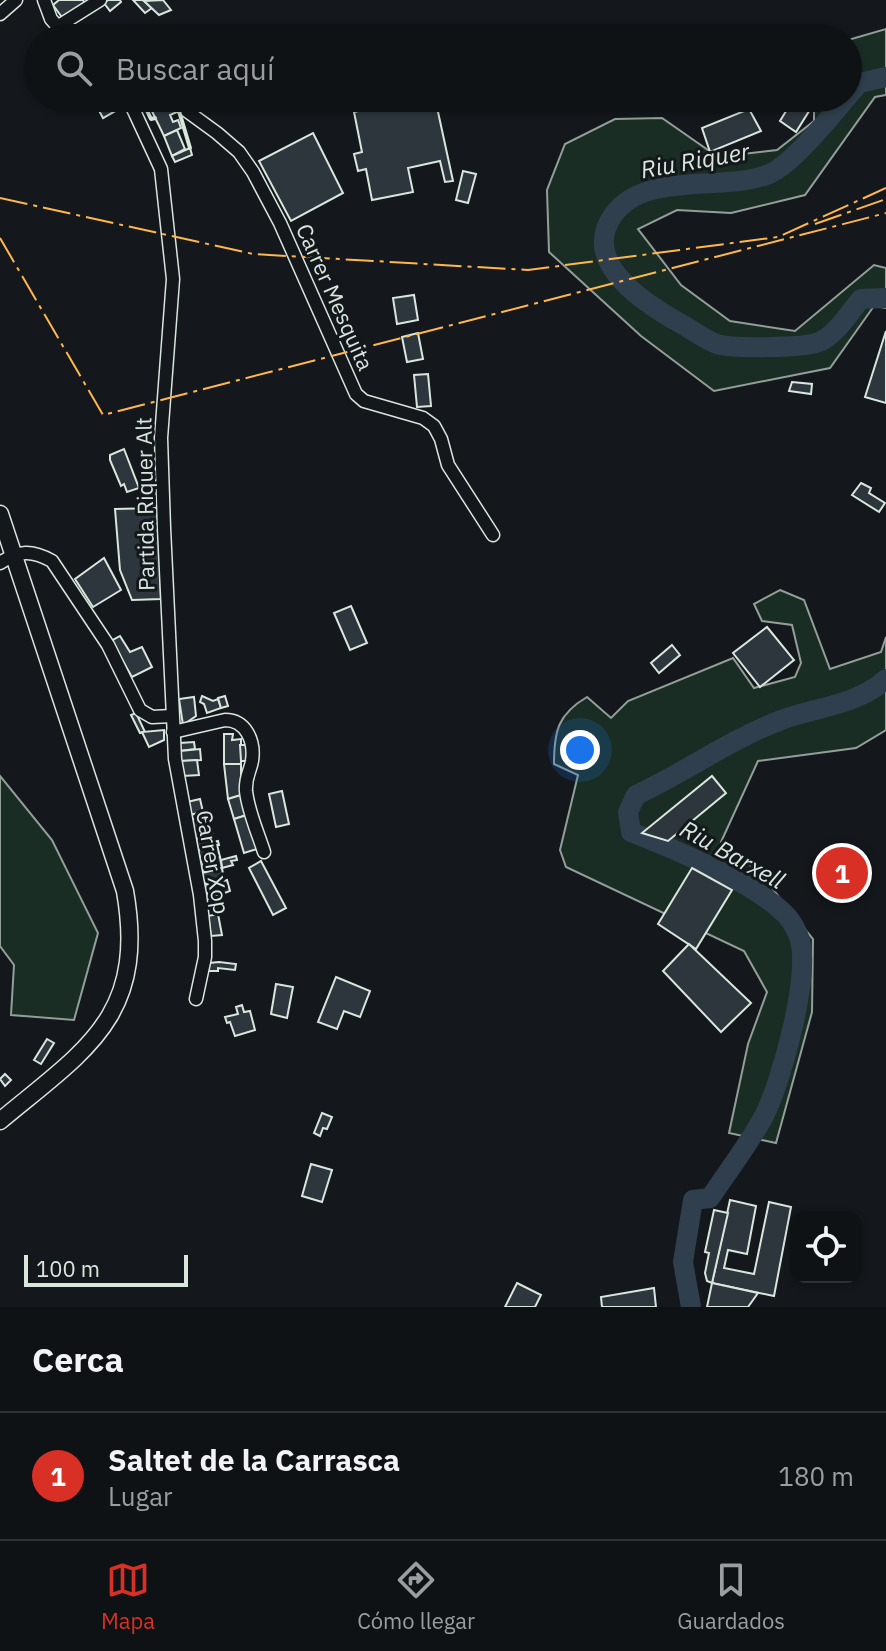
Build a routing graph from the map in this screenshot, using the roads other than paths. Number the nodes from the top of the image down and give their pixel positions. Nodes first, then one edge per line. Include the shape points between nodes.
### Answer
1 (16, 0) edge
2 (44, 0) edge
3 (100, 0) edge
4 (0, 14) edge
5 (55, 24) edge
6 (62, 24) edge
7 (135, 112) edge
8 (188, 112) edge
9 (0, 514) edge
10 (493, 535) dead end
11 (7, 558) edge
12 (172, 716) junction
13 (173, 732) junction
14 (264, 852) dead end
15 (196, 999) dead end
16 (0, 1121) edge

1 - 4 street
2 - 5 street
3 - 6 street
7 - 12 street, Partida Riquer Alt via 161,169 173,291 161,438
8 - 10 street, Carrer Mesquita via 239,152 253,172 356,394 434,426 448,465
9 - 11 main road
11 - 12 street via 32,552 52,561 108,645 140,710 152,717
11 - 16 main road via 125,891 131,933 124,981 99,1032 69,1066
12 - 13 street, Partida Riquer Alt
13 - 14 street via 225,720 242,725 252,751 246,792
13 - 15 street, Carrer Xop via 205,941

